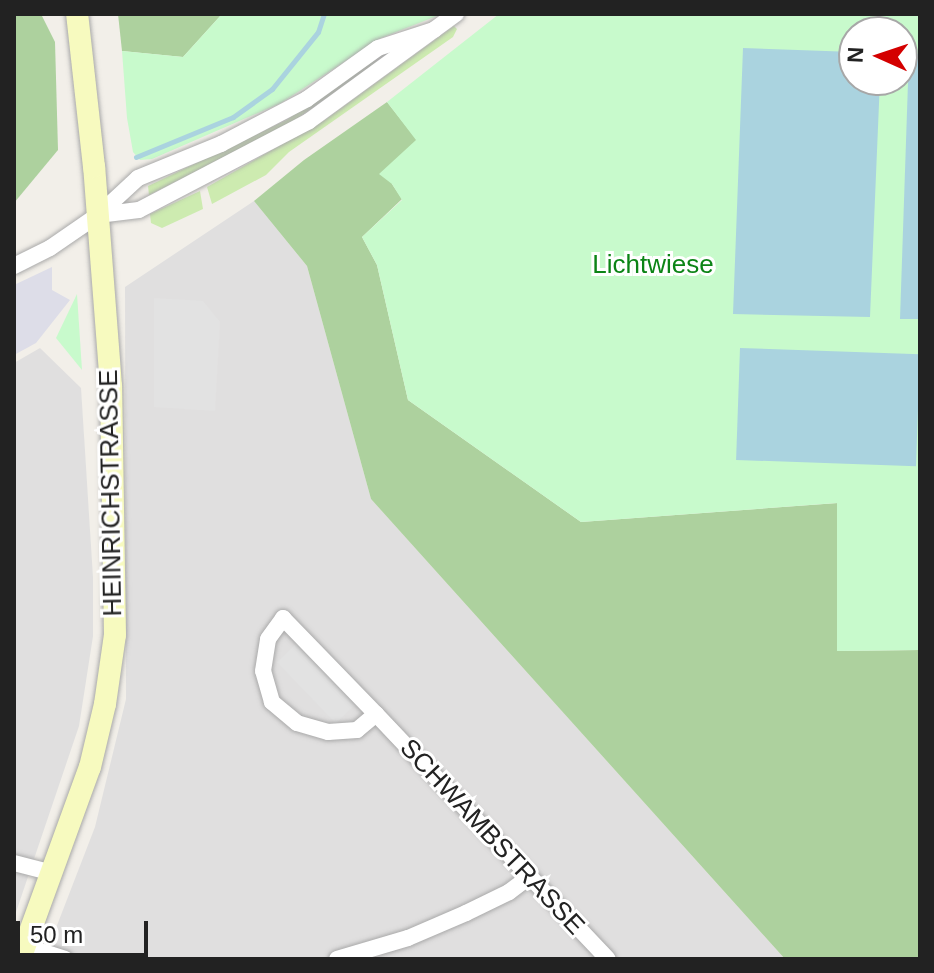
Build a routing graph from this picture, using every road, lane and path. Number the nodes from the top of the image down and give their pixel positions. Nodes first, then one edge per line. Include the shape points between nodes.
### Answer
1 (77, 14) edge
2 (456, 14) edge
3 (434, 30) junction
4 (98, 215) junction
5 (14, 266) edge
6 (376, 714) junction
7 (14, 863) edge
8 (53, 873) junction
9 (530, 876) junction
10 (23, 952) edge
11 (65, 959) edge
12 (337, 959) edge
13 (608, 959) edge

1 - 4 main road, HEINRICHSTRASSE
2 - 3 street
3 - 4 street via 378,48 307,99 221,144 138,178
3 - 4 street via 297,128 139,210
4 - 5 street
4 - 8 main road, HEINRICHSTRASSE via 112,411 115,635 90,767
6 - 6 street, SCHWAMBSTRASSE via 302,638 283,618 268,639 263,671 272,702 297,723 328,732 357,730
6 - 9 street, SCHWAMBSTRASSE
7 - 8 street
8 - 10 main road, HEINRICHSTRASSE
9 - 12 street via 509,892 408,938
9 - 13 street, SCHWAMBSTRASSE
10 - 11 street

